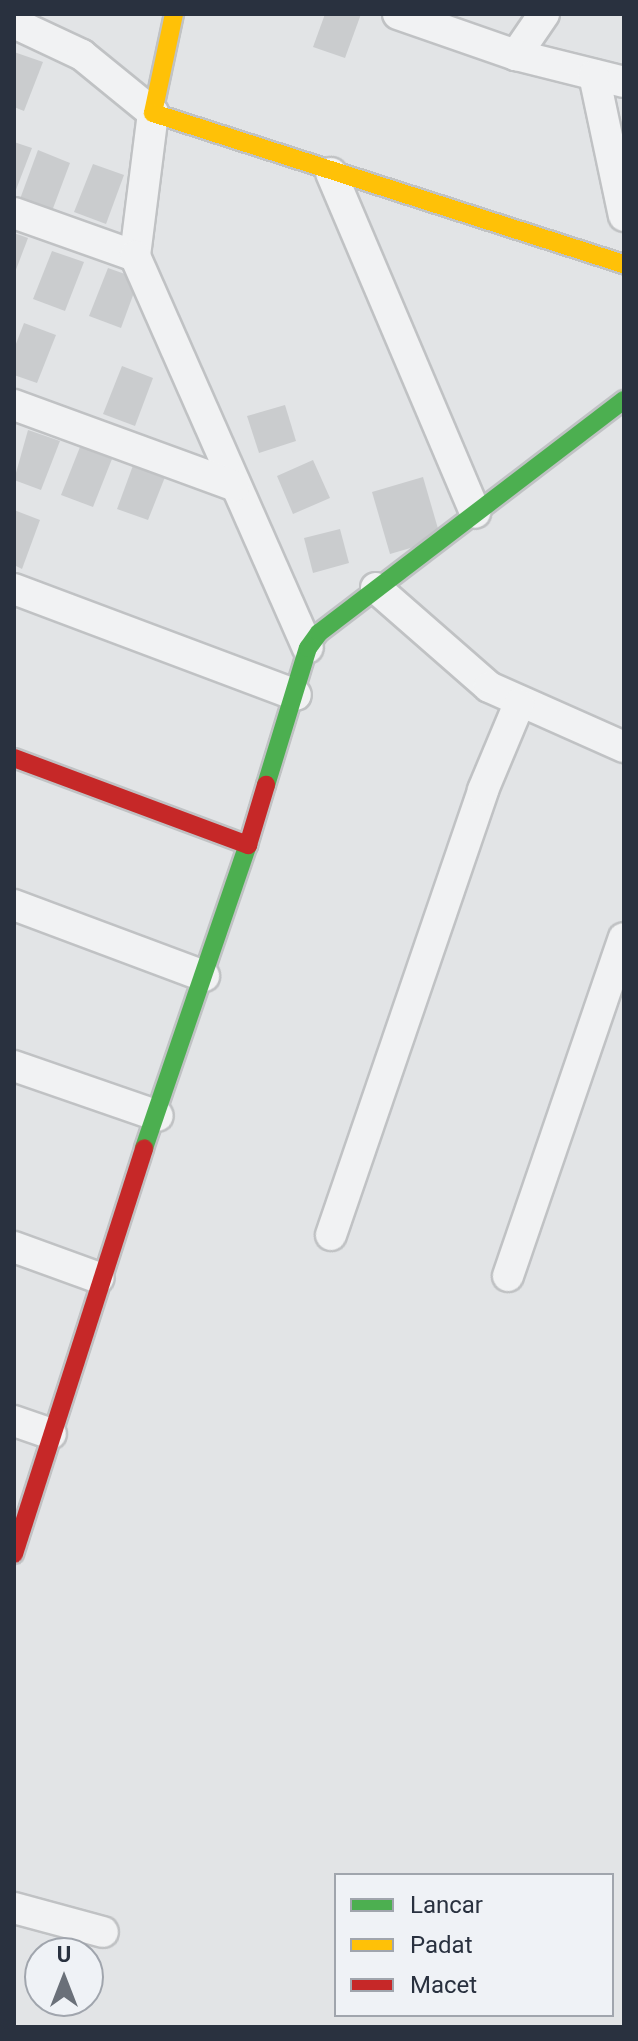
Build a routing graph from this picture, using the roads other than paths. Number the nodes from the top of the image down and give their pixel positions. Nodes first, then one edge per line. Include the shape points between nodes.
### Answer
1 (174, 14) edge
2 (398, 14) edge
3 (544, 14) edge
4 (14, 23) edge
5 (516, 55) junction
6 (594, 75) junction
7 (624, 82) edge
8 (153, 113) junction
9 (331, 173) junction
10 (14, 213) edge
11 (624, 216) edge
12 (135, 256) junction
13 (624, 264) edge
14 (624, 400) edge
15 (14, 405) edge
16 (235, 486) junction
17 (475, 513) junction
18 (376, 588) junction
19 (14, 589) edge
20 (308, 648) junction
21 (296, 695) junction
22 (519, 704) junction
23 (620, 737) edge
24 (14, 758) edge
25 (248, 845) junction
26 (14, 905) edge
27 (624, 938) edge
28 (204, 976) junction
29 (14, 1066) edge
30 (158, 1116) junction
31 (331, 1235) dead end
32 (14, 1247) edge
33 (508, 1276) dead end
34 (99, 1278) junction
35 (14, 1421) edge
36 (51, 1434) junction
37 (14, 1554) edge
38 (14, 1908) edge
39 (103, 1932) dead end

1 - 8 street
2 - 5 street
3 - 5 street
4 - 8 street via 82,55
5 - 6 street
6 - 7 street
6 - 11 street
8 - 9 street
8 - 12 street
9 - 13 street
9 - 17 street
10 - 12 street
12 - 16 street
14 - 17 street
15 - 16 street
16 - 20 street
17 - 18 street
18 - 20 street via 325,627
18 - 22 street via 464,668
19 - 21 street
20 - 21 street
21 - 25 street
22 - 23 street
22 - 31 street via 483,790
24 - 25 street
25 - 28 street
26 - 28 street
27 - 33 street
28 - 30 street
29 - 30 street
30 - 34 street
32 - 34 street
34 - 36 street
35 - 36 street
36 - 37 street
38 - 39 street

